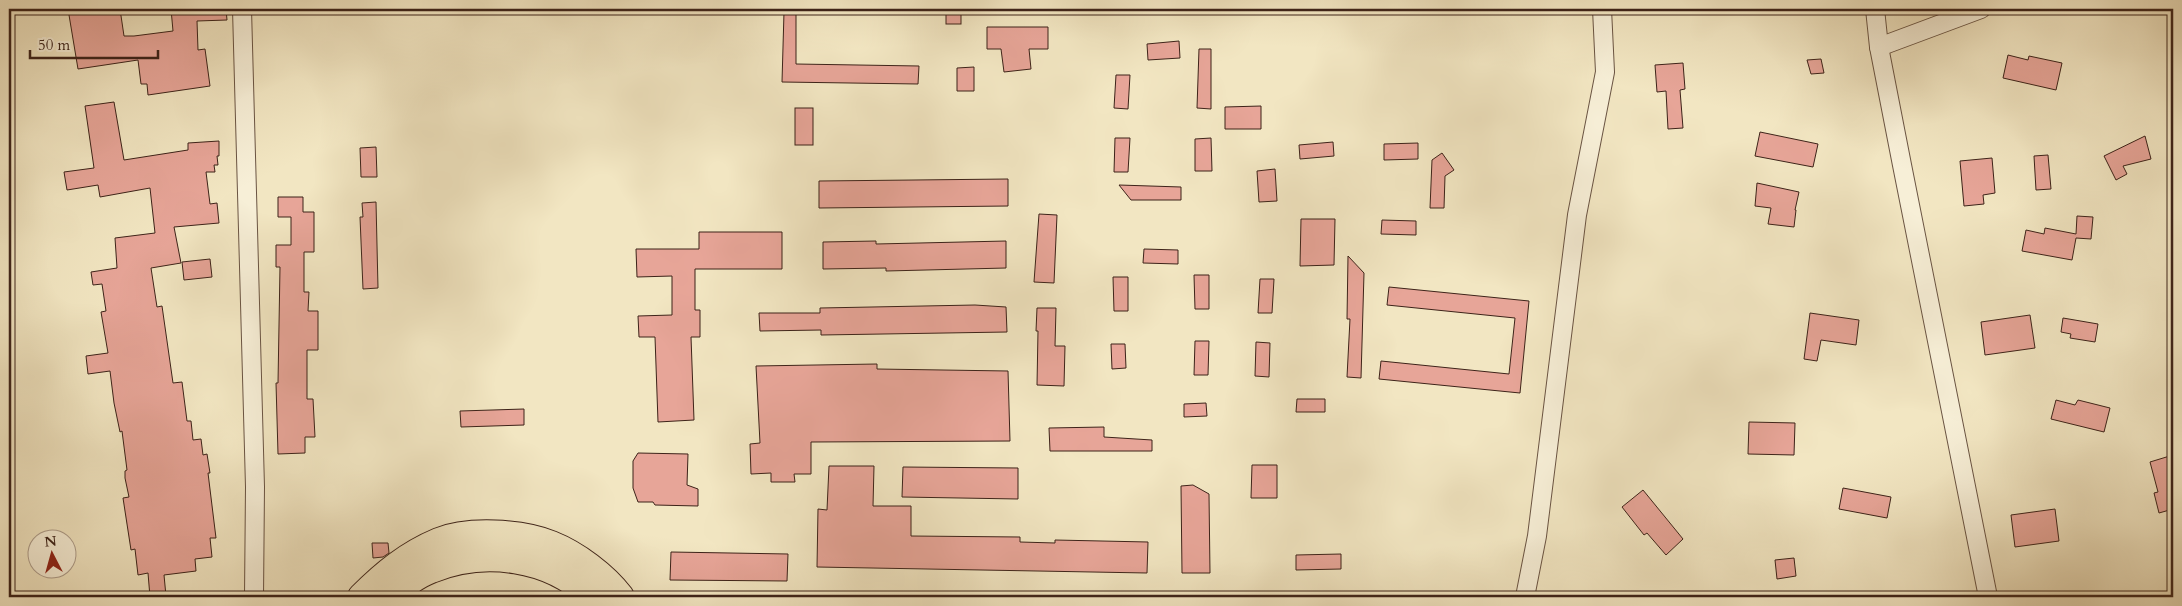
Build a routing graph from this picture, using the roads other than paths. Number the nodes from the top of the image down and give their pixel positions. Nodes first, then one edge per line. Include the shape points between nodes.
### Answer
1 (242, 9) edge
2 (1602, 9) edge
3 (1875, 9) edge
4 (1982, 9) edge
5 (1879, 47) junction
6 (254, 597) edge
7 (362, 597) edge
8 (389, 597) edge
9 (592, 597) edge
10 (620, 597) edge
11 (1525, 597) edge
12 (1988, 597) edge

1 - 6 street via 255,487
2 - 11 street via 1605,72 1577,215 1536,536
3 - 5 street
4 - 5 street
5 - 12 street
7 - 10 highway via 409,556 468,535 491,535 550,544 598,574
8 - 9 highway via 429,569 476,558 502,558 552,569

